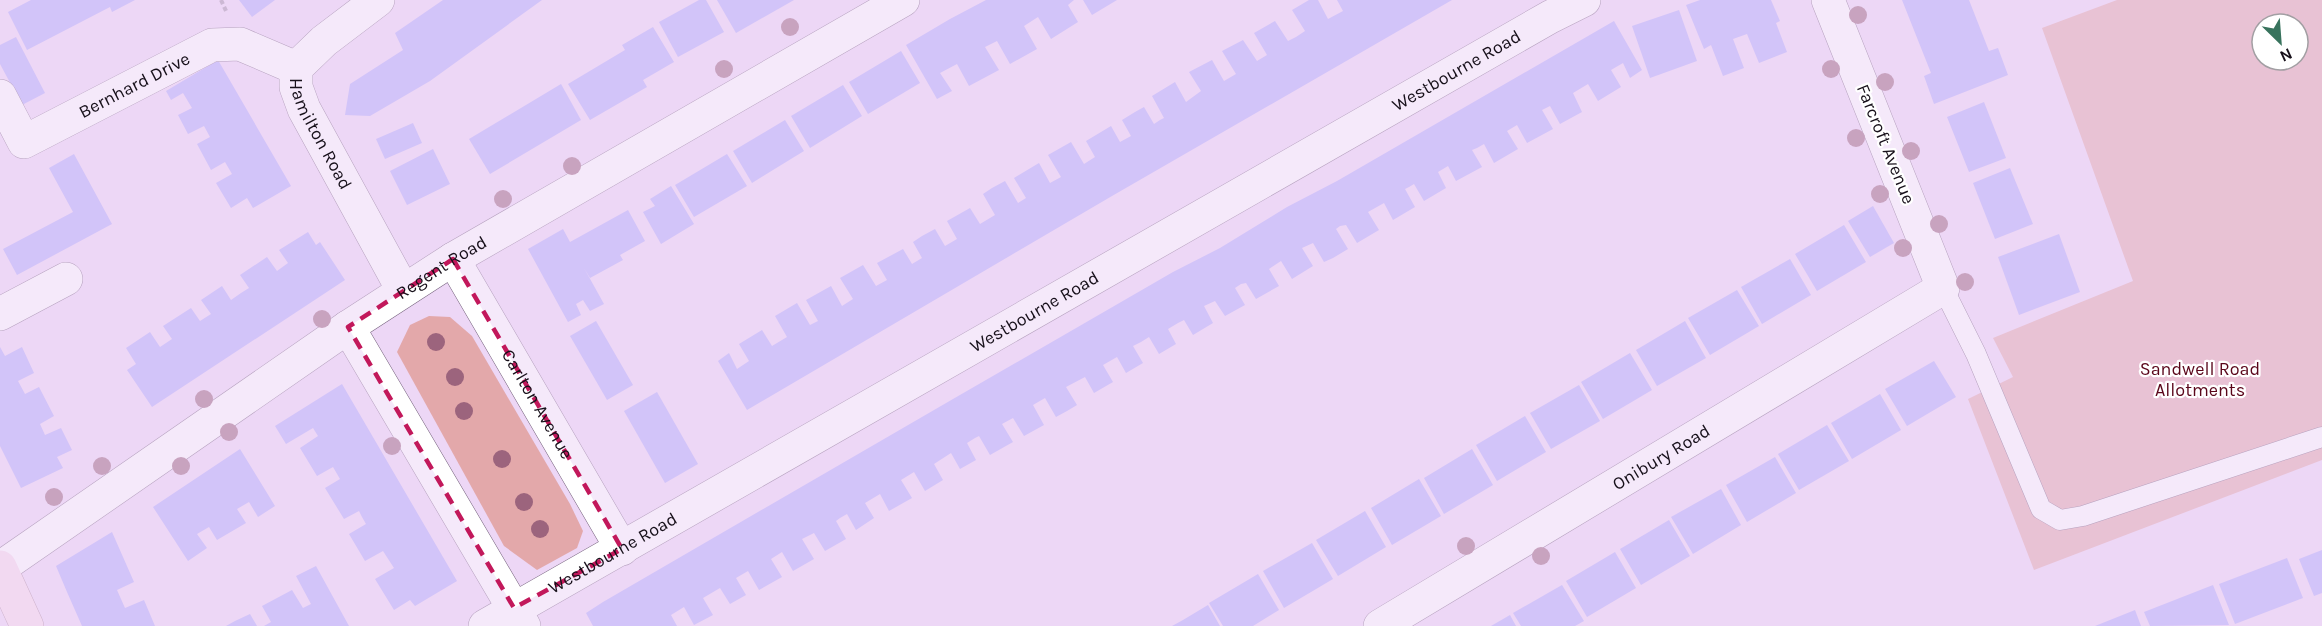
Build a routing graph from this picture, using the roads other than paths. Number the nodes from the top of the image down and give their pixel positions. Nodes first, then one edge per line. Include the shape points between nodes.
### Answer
1 (378, 0) edge
2 (903, 0) edge
3 (1584, 0) edge
4 (1828, 0) edge
5 (296, 68) junction
6 (0, 96) edge
7 (453, 259) junction
8 (66, 279) dead end
9 (1944, 288) junction
10 (403, 291) junction
11 (0, 314) edge
12 (348, 327) junction
13 (2322, 437) edge
14 (622, 549) junction
15 (0, 568) edge
16 (519, 617) edge
17 (27, 626) edge
18 (485, 626) edge
19 (1380, 626) edge

1 - 5 street, Hamilton Road
2 - 7 street, Regent Road
3 - 14 street, Westbourne Road
4 - 9 street, Farcroft Avenue
5 - 6 street, Bernhard Drive via 240,44 212,45 24,142
5 - 10 street, Hamilton Road via 296,87 304,109
7 - 10 street, Regent Road
7 - 14 street, Carlton Avenue
8 - 11 street
9 - 13 lane via 2041,509 2060,520 2083,516
9 - 19 street, Onibury Road
10 - 12 street, Regent Road
12 - 15 street, Regent Road
12 - 16 street
14 - 16 street, Westbourne Road
15 - 17 main road
16 - 18 street, Westbourne Road

